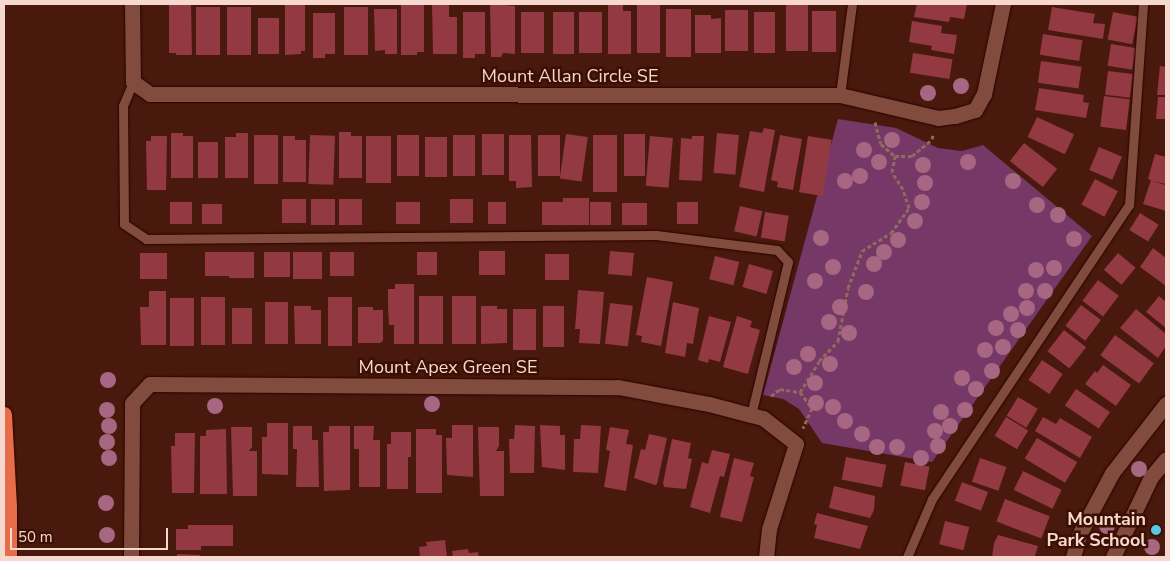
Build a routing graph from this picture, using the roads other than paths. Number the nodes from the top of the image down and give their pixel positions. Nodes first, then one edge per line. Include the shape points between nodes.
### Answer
1 (132, 4) edge
2 (852, 4) edge
3 (1003, 4) edge
4 (1143, 4) edge
5 (133, 82) junction
6 (840, 95) junction
7 (1166, 404) edge
8 (4, 414) edge
9 (757, 416) junction
10 (1166, 459) edge
11 (9, 557) edge
12 (132, 557) edge
13 (766, 557) edge
14 (908, 557) edge
15 (1073, 557) edge
16 (1113, 557) edge

1 - 5 street
2 - 6 lane
3 - 6 street, Mount Allan Circle SE via 984,94 974,110 938,118
4 - 14 lane via 1129,205 932,499
5 - 6 street, Mount Allan Circle SE via 150,94
5 - 9 lane via 123,106 124,224 146,239 656,235 778,250 788,262
7 - 15 street via 1112,473 1080,533
8 - 11 highway
9 - 12 street, Mount Apex Green SE via 618,386 150,384 132,403
9 - 13 street, Mount Apex Green SE via 796,444 769,529
10 - 16 street via 1151,477

